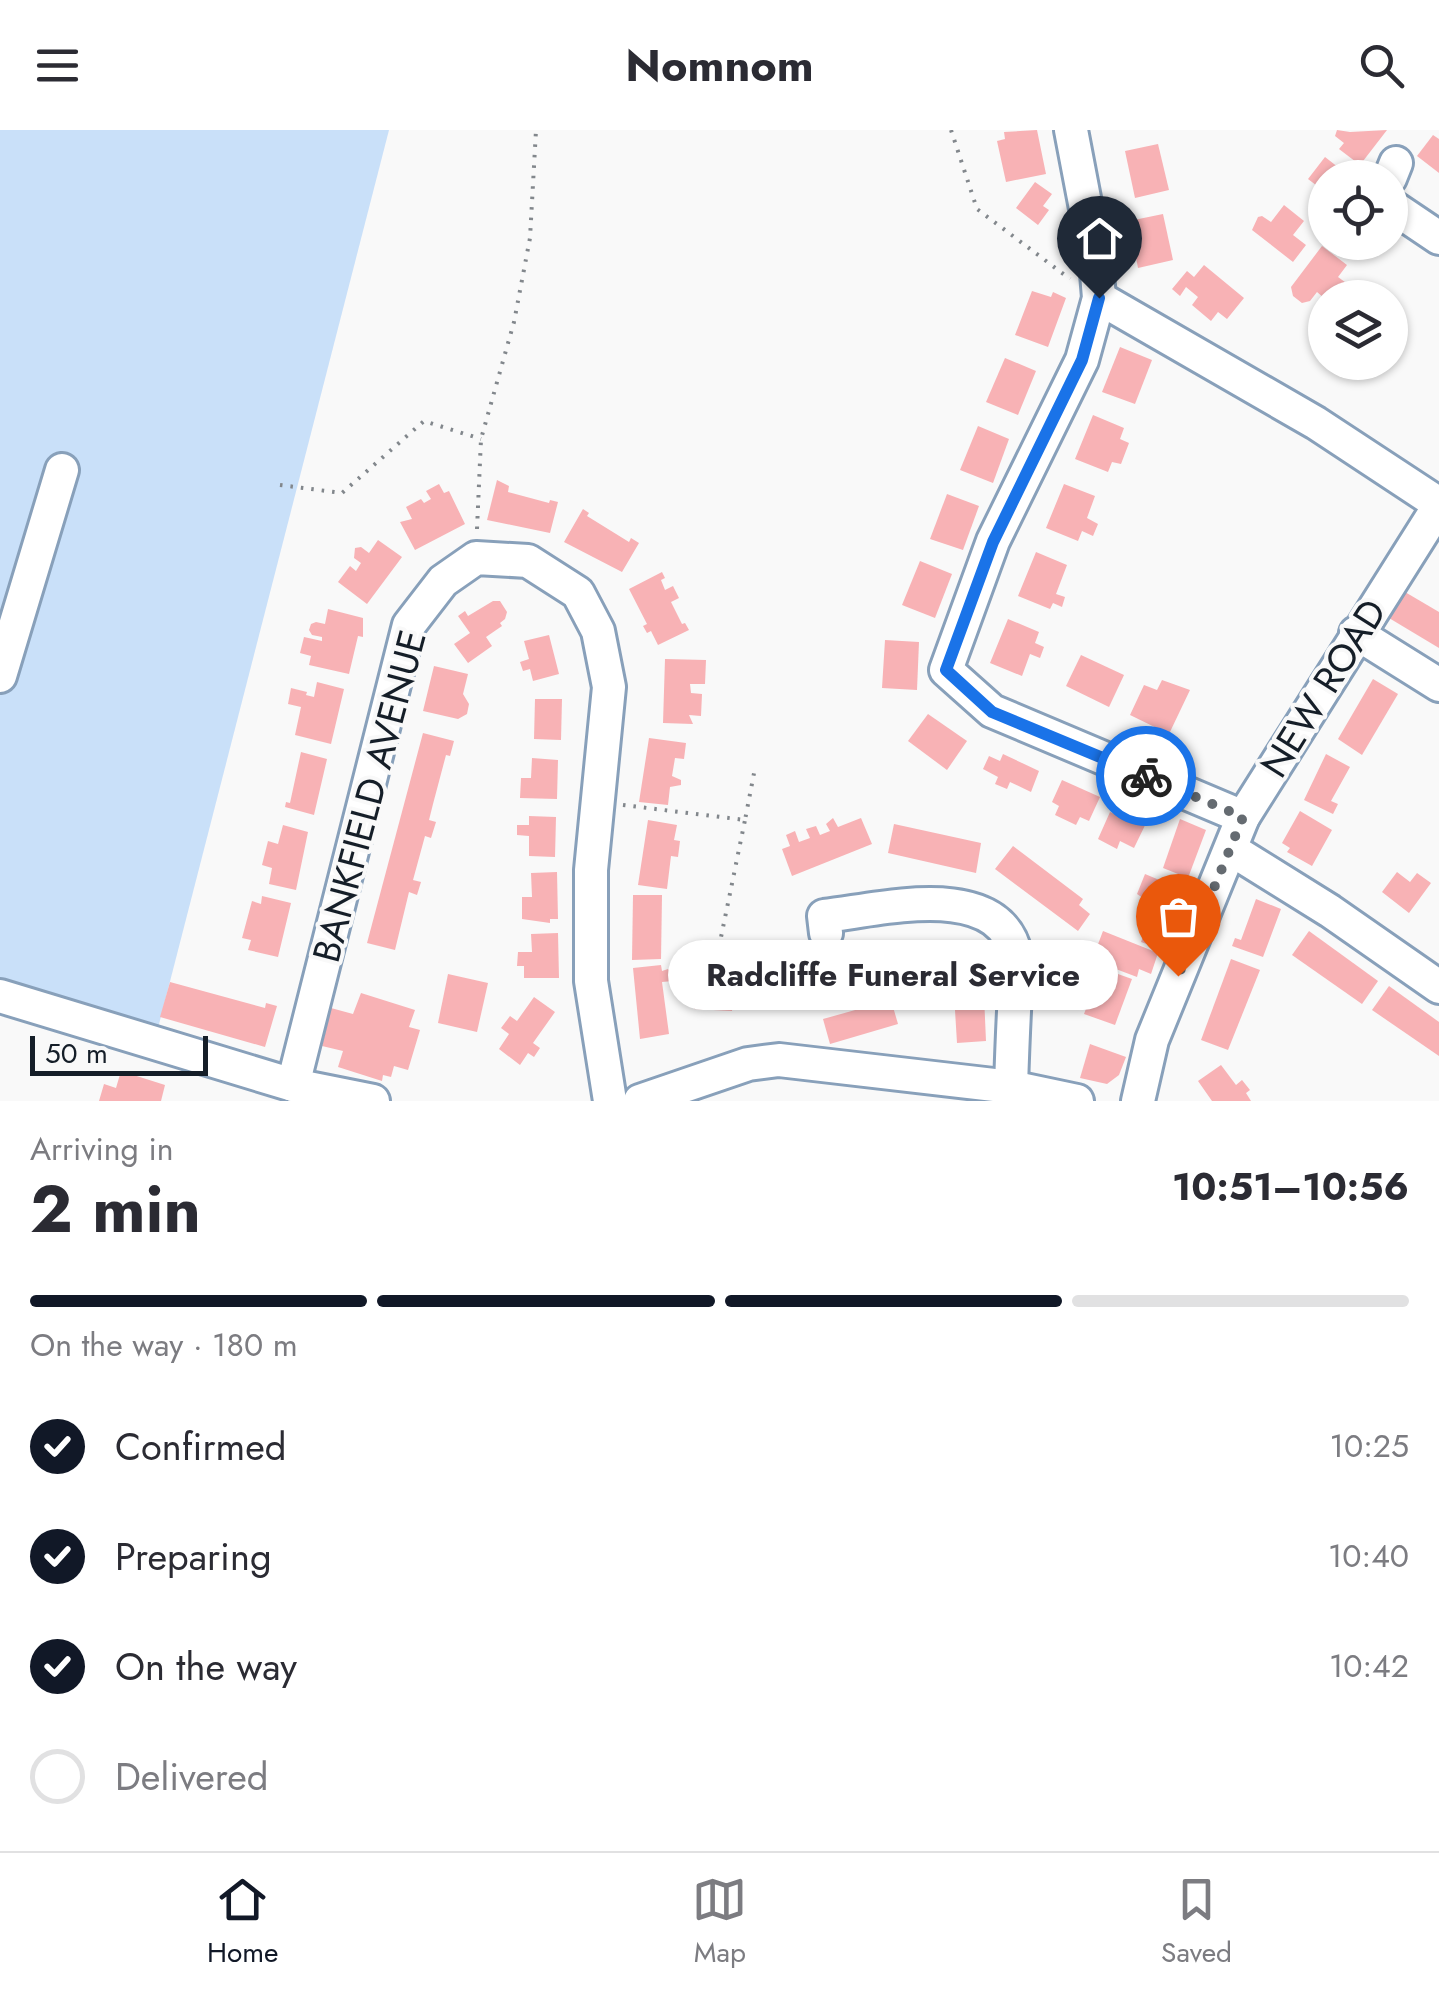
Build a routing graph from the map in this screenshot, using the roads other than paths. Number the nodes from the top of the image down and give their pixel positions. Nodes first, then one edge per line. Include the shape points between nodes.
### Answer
1 (1072, 130) edge
2 (1408, 217) edge
3 (1439, 238) edge
4 (1099, 298) junction
5 (62, 470) dead end
6 (1439, 505) edge
7 (1356, 633) junction
8 (0, 676) edge
9 (1439, 685) edge
10 (1243, 817) junction
11 (1232, 850) junction
12 (826, 934) dead end
13 (1439, 987) edge
14 (0, 996) edge
15 (293, 1085) junction
16 (1011, 1087) junction
17 (373, 1101) edge
18 (610, 1101) edge
19 (640, 1101) edge
20 (1077, 1101) edge
21 (1138, 1101) edge

1 - 4 street
2 - 3 street
4 - 6 street via 1316,423
4 - 10 street via 1082,360 993,542 946,670 992,712
5 - 8 street
6 - 7 street, NEW ROAD
7 - 9 street
7 - 10 street, NEW ROAD
10 - 11 street, NEW ROAD
11 - 13 street
11 - 21 street, NEW ROAD via 1152,1040
12 - 16 street via 824,916 941,904 992,916 1016,956
14 - 15 street
15 - 17 street
15 - 18 street, BANKFIELD AVENUE via 410,625 443,581 476,558 528,561 578,593 598,631 609,687 591,870 591,980
16 - 19 street via 779,1060 734,1068
16 - 20 street

